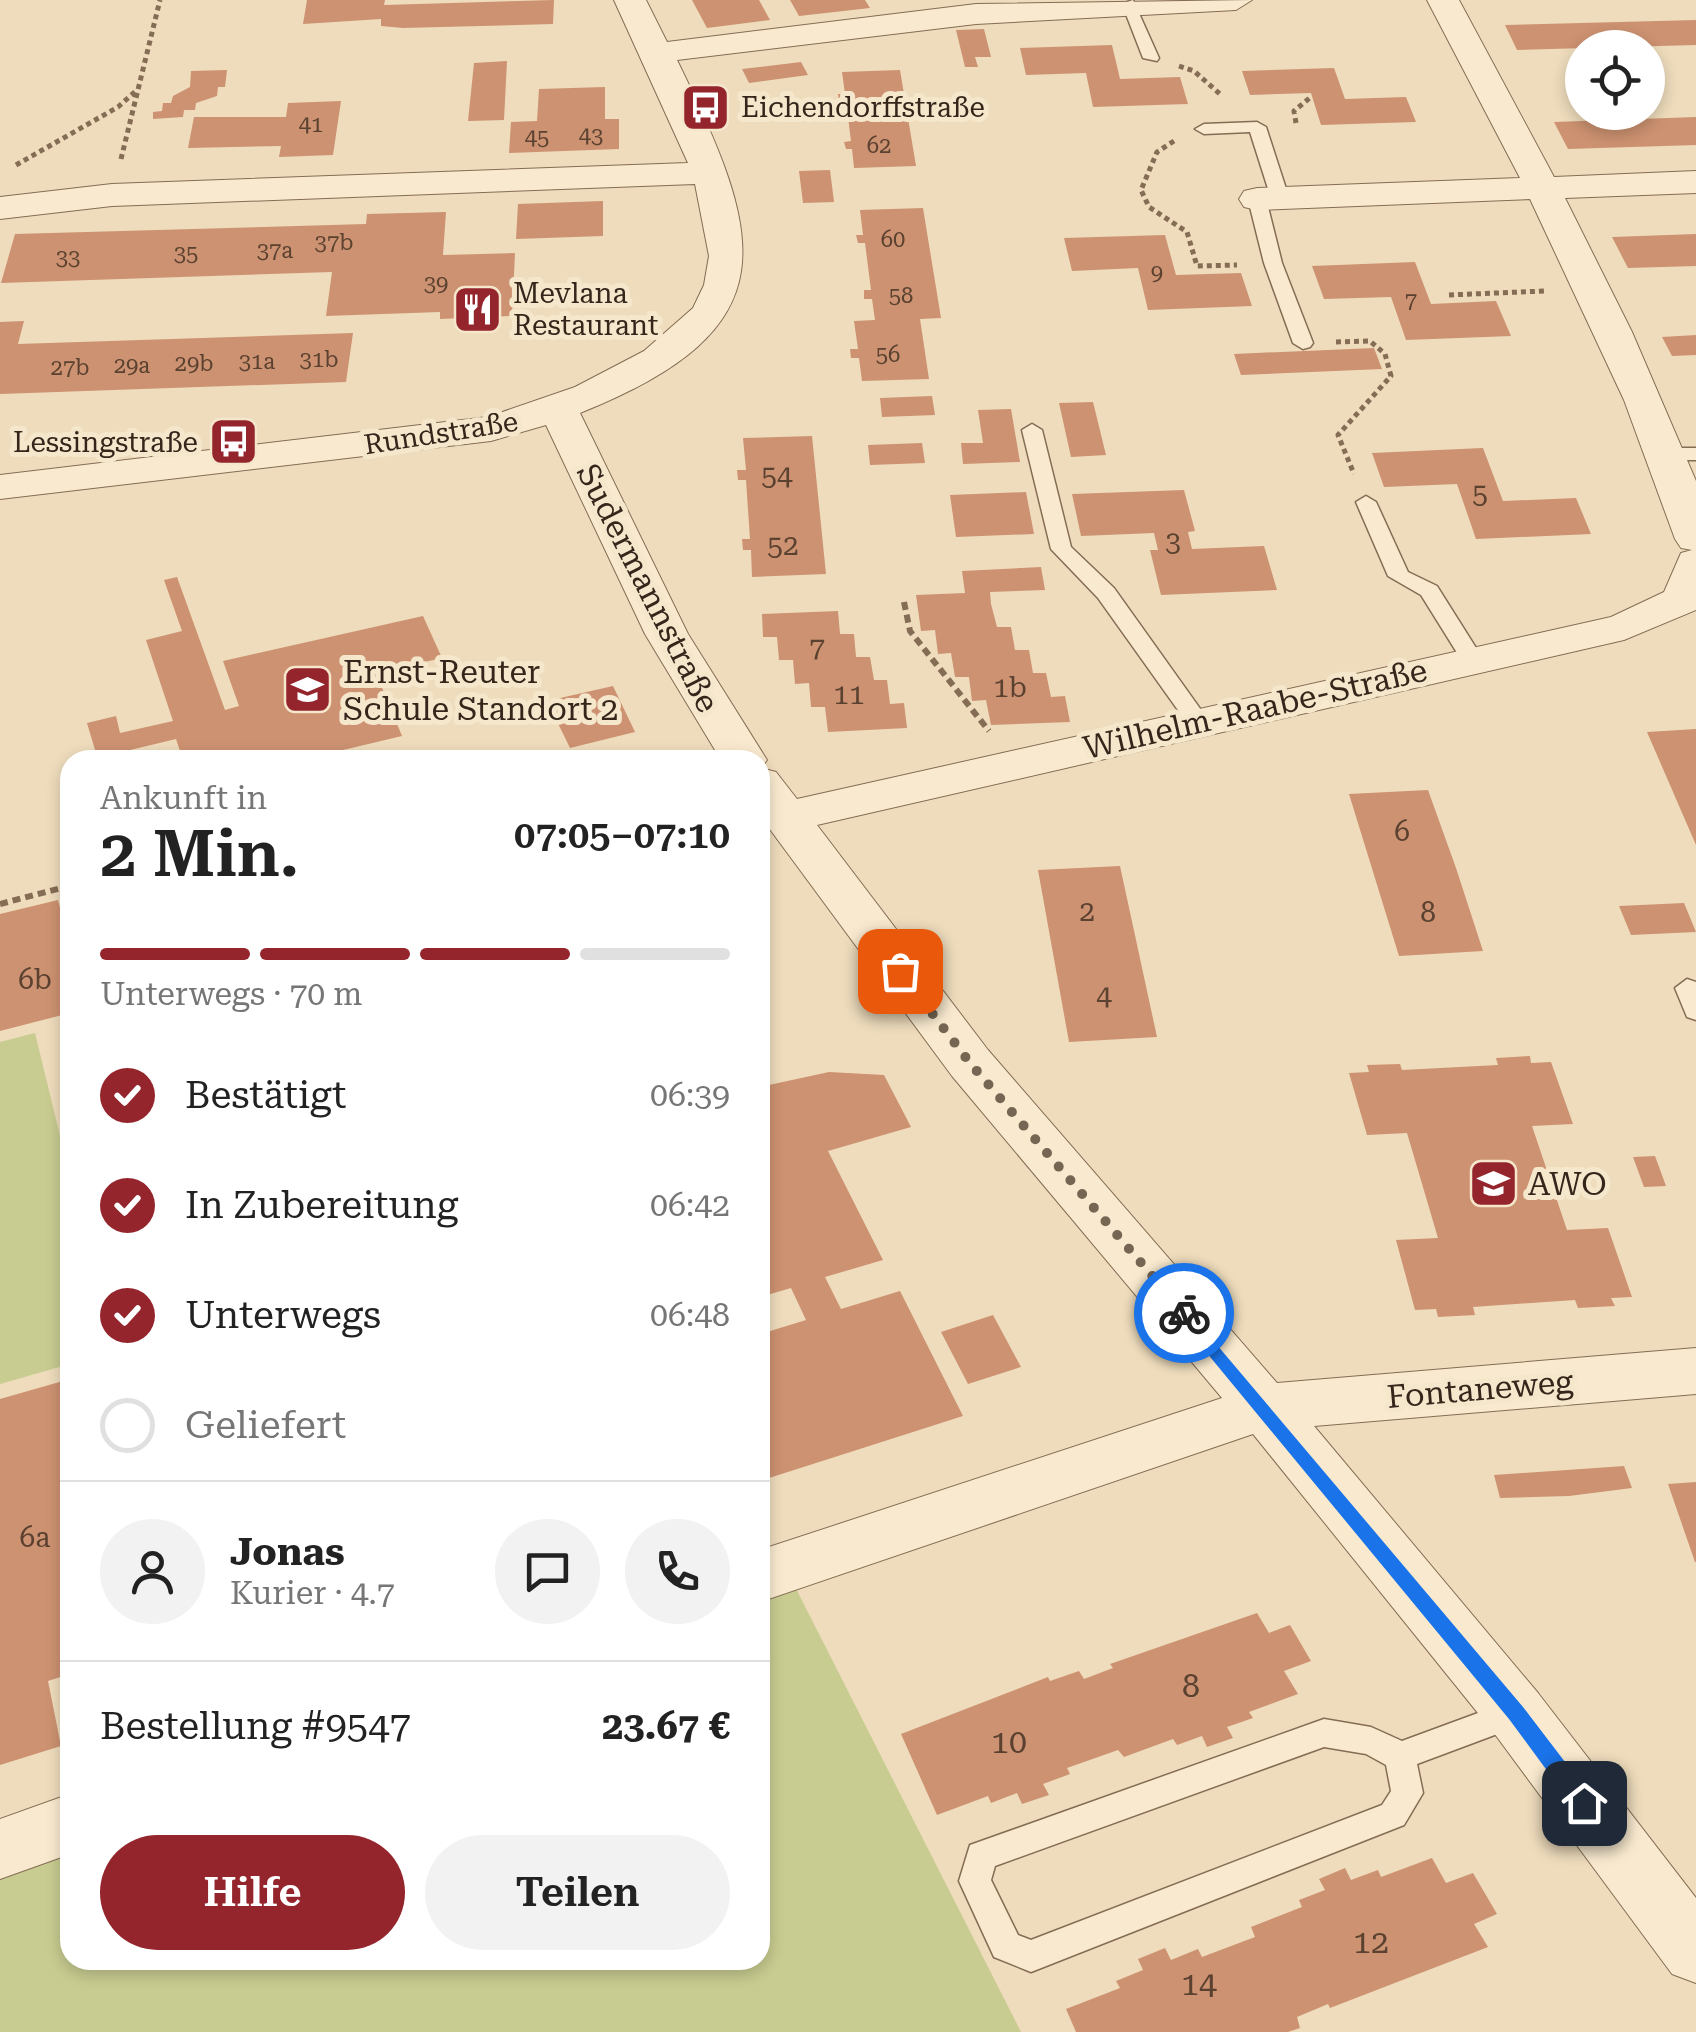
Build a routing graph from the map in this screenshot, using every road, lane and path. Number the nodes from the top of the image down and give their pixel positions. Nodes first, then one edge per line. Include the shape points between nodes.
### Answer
1 (160, 0) edge
2 (630, 0) edge
3 (1236, 0) edge
4 (1443, 0) edge
5 (1130, 4) junction
6 (656, 53) junction
7 (1151, 58) joint
8 (138, 90) junction
9 (1237, 128) junction
10 (1204, 129) joint
11 (710, 173) junction
12 (1696, 182) edge
13 (1542, 188) junction
14 (5, 192) edge
15 (112, 196) junction
16 (1269, 199) junction
17 (1273, 263) junction
18 (1590, 290) junction
19 (1449, 294) dead end
20 (1302, 343) joint
21 (560, 411) junction
22 (1032, 430) dead end
23 (1682, 454) edge
24 (0, 487) edge
25 (1366, 502) joint
26 (1696, 539) edge
27 (1691, 588) edge
28 (904, 602) dead end
29 (1472, 659) junction
30 (1198, 722) junction
31 (737, 750) edge
32 (1015, 764) junction
33 (772, 800) edge
34 (60, 888) edge
35 (0, 904) edge
36 (1696, 1370) edge
37 (1264, 1407) junction
38 (770, 1573) edge
39 (1516, 1713) junction
40 (1400, 1756) junction
41 (60, 1828) edge
42 (0, 1849) edge
43 (1689, 1932) edge

1 - 8 path
2 - 6 street, Rundstraße
3 - 5 street
4 - 13 street
5 - 6 street via 976,14
5 - 7 lane
6 - 11 street, Rundstraße
7 - 9 path via 1194,71 1218,90
8 - 14 path via 45,145
8 - 15 path
9 - 10 lane
9 - 16 lane via 1257,127
10 - 17 path via 1157,152 1141,190 1149,207 1187,232 1197,266
11 - 15 street
11 - 21 street, Rundstraße via 724,225 723,284 700,321 658,359
12 - 13 street
13 - 16 street
13 - 18 street
14 - 15 street
16 - 17 lane
17 - 20 lane
18 - 19 path
18 - 23 street
20 - 25 path via 1370,341 1385,354 1390,376 1338,435
21 - 24 street, Rundstraße via 491,429
21 - 31 street, Sudermannstraße via 645,591
22 - 30 lane via 1062,550 1106,593
23 - 26 street
25 - 29 lane via 1399,576 1429,591
27 - 29 street, Wilhelm-Raabe-Straße via 1624,627
28 - 32 path via 910,631
29 - 30 street, Wilhelm-Raabe-Straße
30 - 32 street, Wilhelm-Raabe-Straße
32 - 33 street, Wilhelm-Raabe-Straße
33 - 37 street via 970,1063
34 - 35 path
36 - 37 street, Fontaneweg
37 - 38 street, Fontaneweg
37 - 39 street
39 - 40 lane
39 - 43 street
40 - 40 lane via 1407,1793 1393,1815 1031,1956 1006,1946 975,1881 981,1856 1324,1733
41 - 42 street

